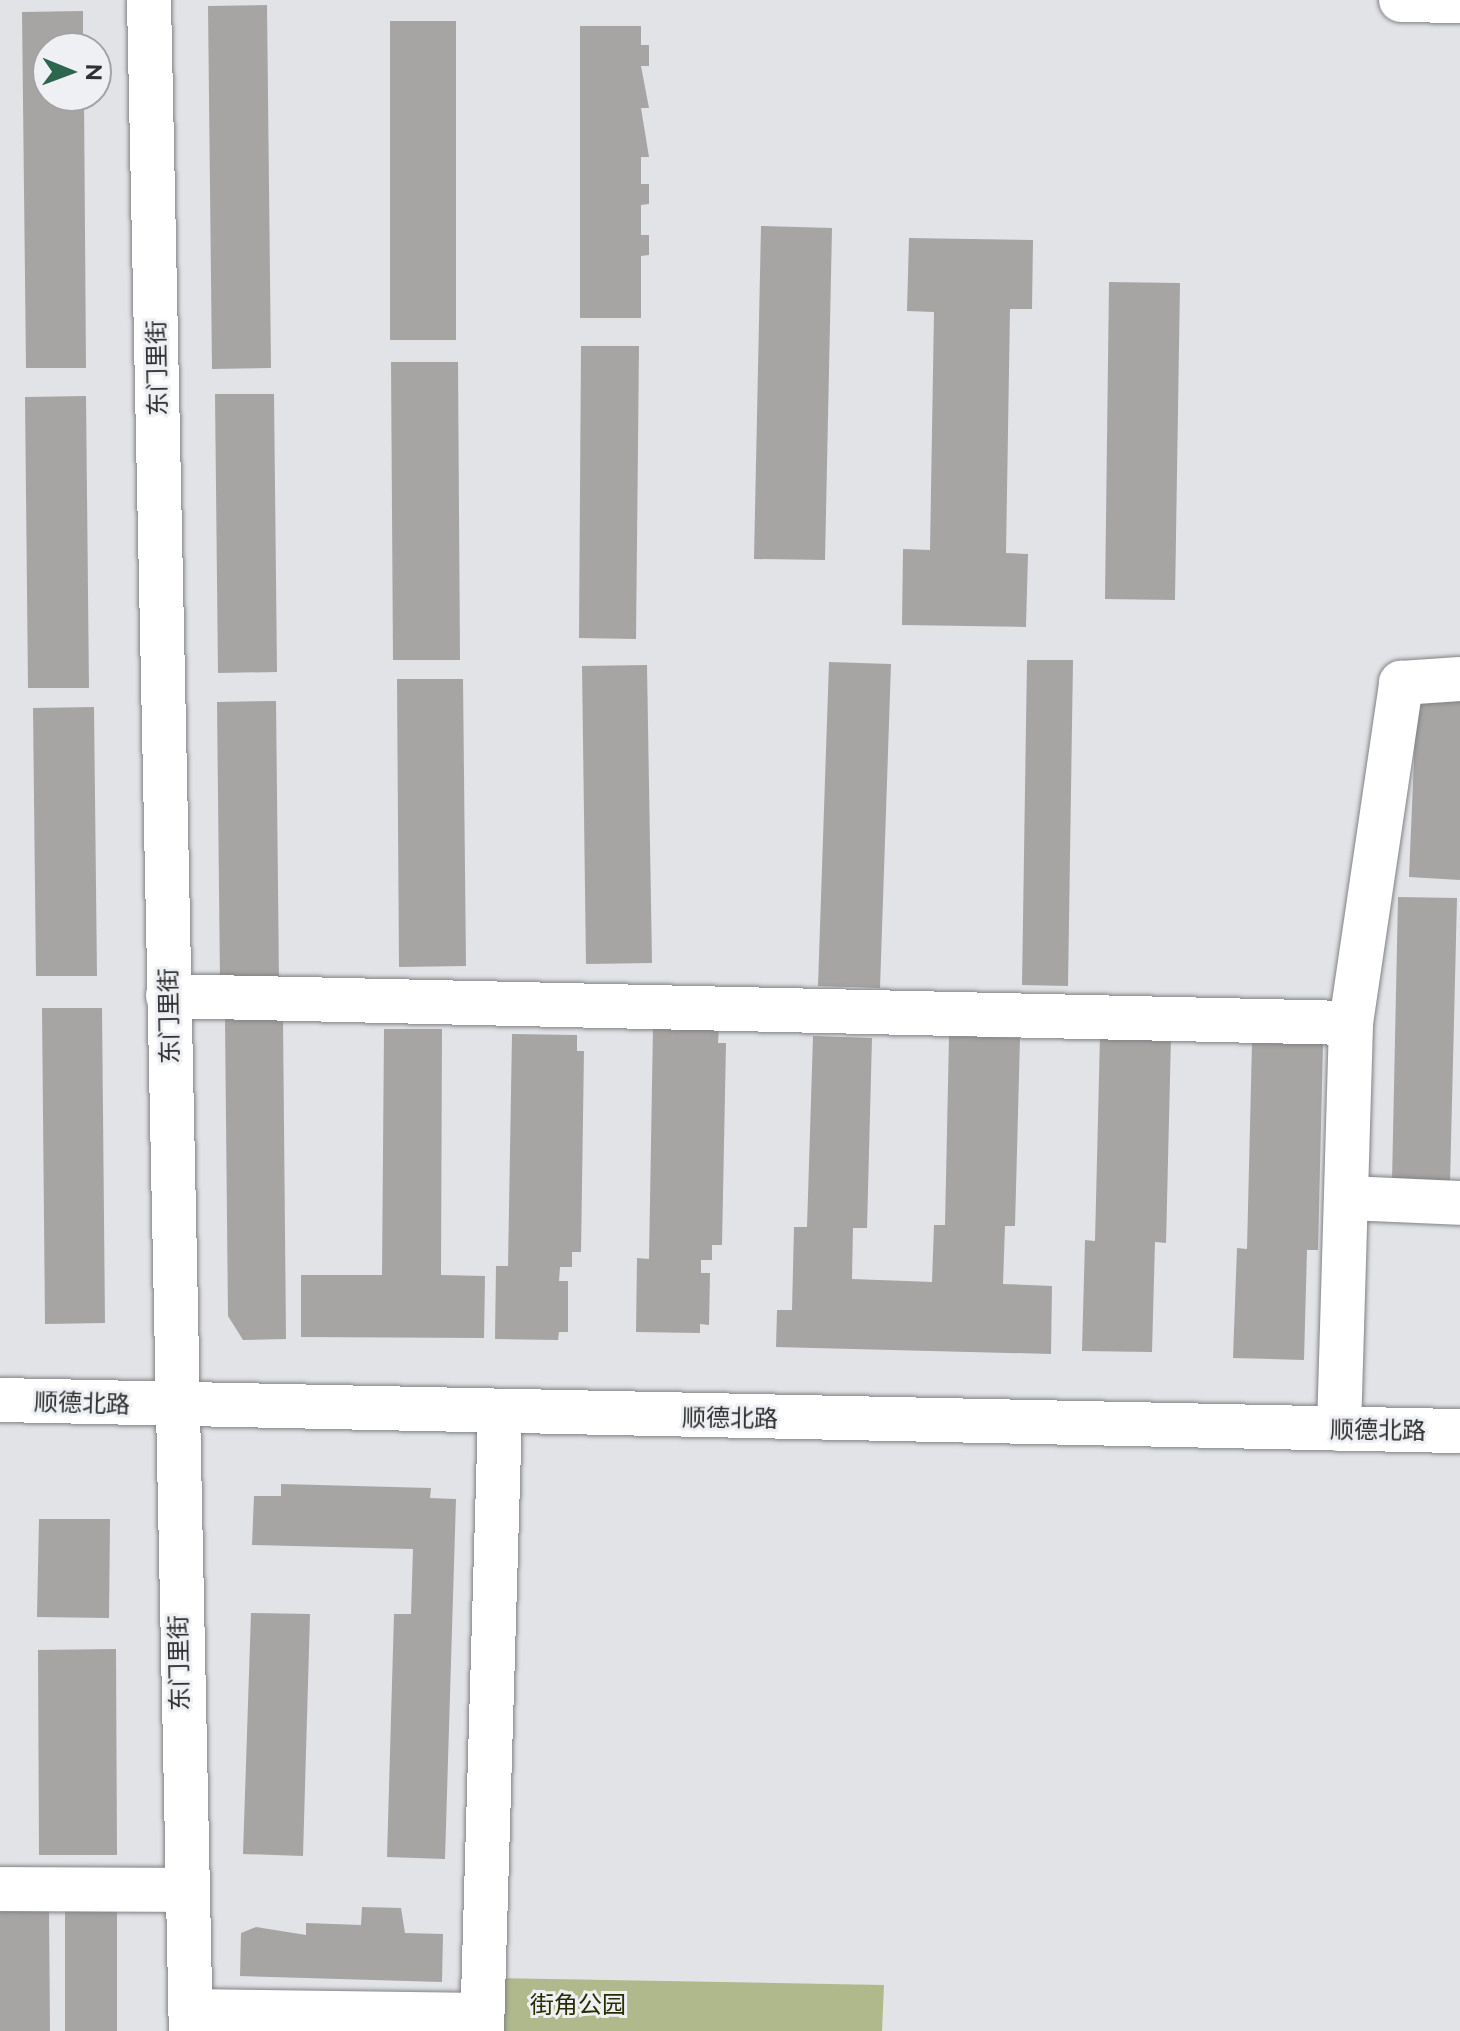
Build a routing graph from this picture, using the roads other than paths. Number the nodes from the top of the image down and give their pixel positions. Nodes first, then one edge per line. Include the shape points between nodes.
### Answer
1 (149, 0) edge
2 (1401, 0) edge
3 (1460, 1) edge
4 (1460, 679) edge
5 (168, 996) junction
6 (1351, 1023) junction
7 (1347, 1198) junction
8 (1460, 1203) edge
9 (0, 1400) edge
10 (175, 1406) junction
11 (500, 1415) junction
12 (1339, 1429) junction
13 (1460, 1431) edge
14 (0, 1889) edge
15 (183, 1890) junction
16 (190, 2021) edge
17 (481, 2023) edge

1 - 5 street, 东门里街
2 - 3 street
4 - 6 street via 1401,683
5 - 6 street
5 - 10 street, 东门里街
6 - 7 street
7 - 8 street
7 - 12 street
9 - 10 street, 顺德北路
10 - 11 street, 顺德北路
10 - 15 street, 东门里街
11 - 12 street, 顺德北路
11 - 17 street
12 - 13 street, 顺德北路
14 - 15 street
15 - 16 street, 东门里街
16 - 17 street

